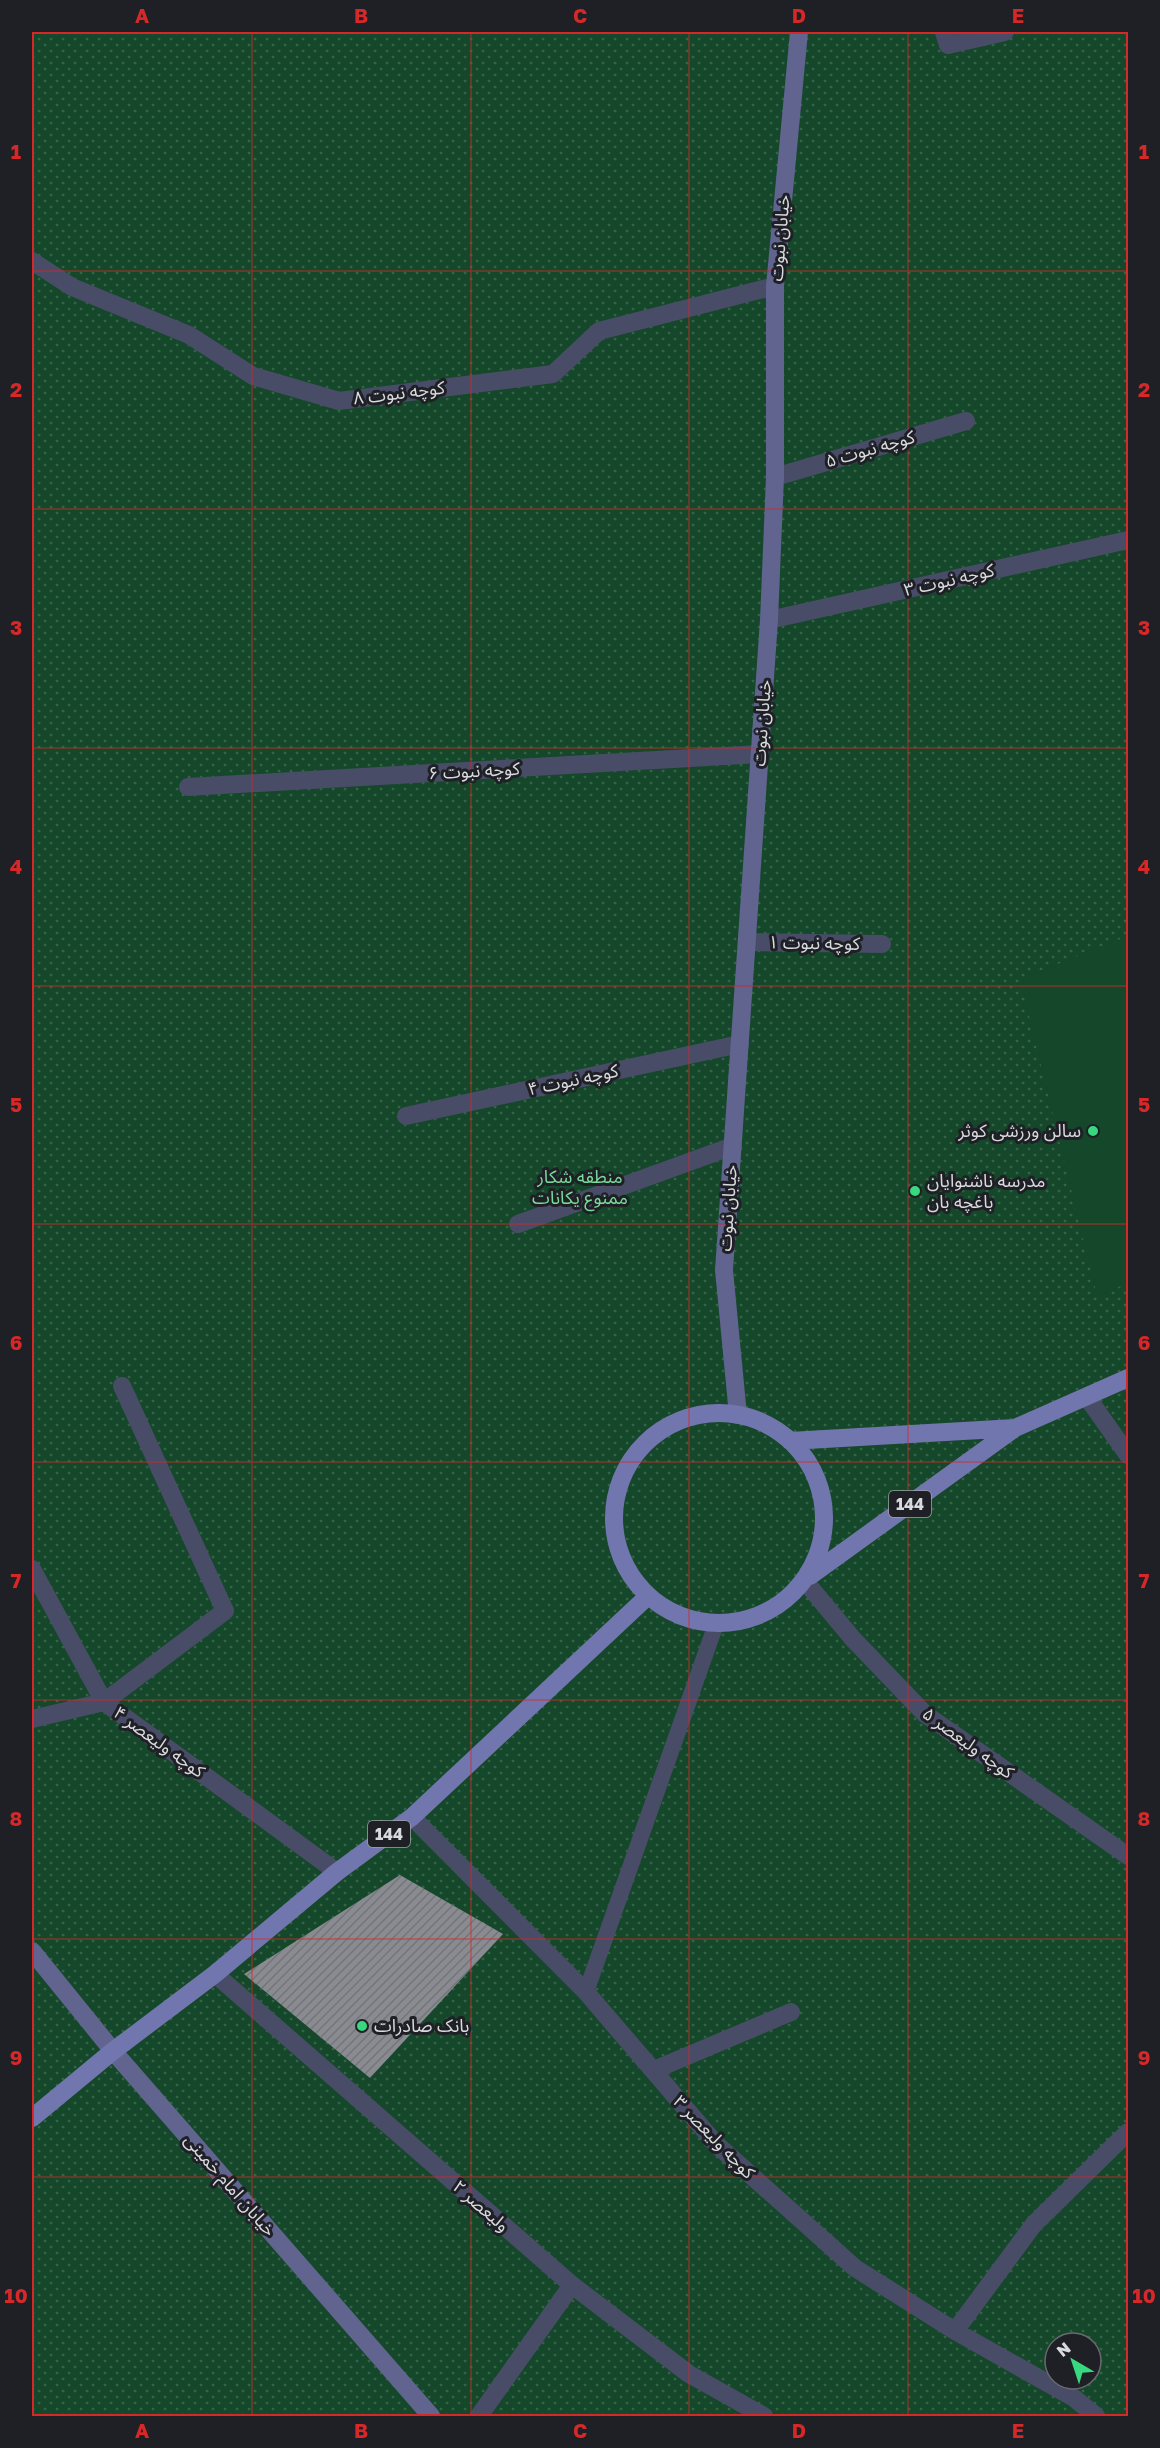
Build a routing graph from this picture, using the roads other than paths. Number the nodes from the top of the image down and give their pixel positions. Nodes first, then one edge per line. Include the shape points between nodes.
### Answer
1 (799, 32) edge
2 (944, 32) edge
3 (1005, 32) edge
4 (32, 261) edge
5 (775, 286) junction
6 (966, 421) dead end
7 (775, 477) junction
8 (1128, 540) edge
9 (770, 620) junction
10 (760, 754) junction
11 (188, 787) dead end
12 (747, 942) junction
13 (882, 944) dead end
14 (740, 1044) junction
15 (406, 1116) dead end
16 (733, 1146) junction
17 (518, 1224) dead end
18 (1128, 1378) edge
19 (122, 1386) dead end
20 (1087, 1397) junction
21 (738, 1414) junction
22 (1015, 1428) junction
23 (790, 1441) junction
24 (1128, 1455) edge
25 (32, 1569) edge
26 (804, 1580) junction
27 (647, 1597) junction
28 (716, 1624) junction
29 (104, 1702) junction
30 (32, 1719) edge
31 (412, 1817) junction
32 (1128, 1856) edge
33 (337, 1872) junction
34 (32, 1952) edge
35 (215, 1974) junction
36 (586, 1992) junction
37 (791, 2012) dead end
38 (113, 2051) junction
39 (654, 2070) junction
40 (32, 2118) edge
41 (1128, 2132) edge
42 (572, 2285) junction
43 (955, 2331) junction
44 (431, 2416) edge
45 (479, 2416) edge
46 (764, 2416) edge
47 (1096, 2416) edge

1 - 5 street, خیابان نبوت
2 - 3 street via 948,45
4 - 5 street, کوچه نبوت ۸ via 72,287 189,335 253,376 339,401 553,374 599,331
5 - 7 street, خیابان نبوت
6 - 7 street, کوچه نبوت ۵
7 - 9 street, خیابان نبوت
8 - 9 street, کوچه نبوت ۳
9 - 10 street, خیابان نبوت
10 - 11 street, کوچه نبوت ۶
10 - 12 street, خیابان نبوت
12 - 13 street, کوچه نبوت ۱
12 - 14 street, خیابان نبوت
14 - 15 street, کوچه نبوت ۴
14 - 16 street, خیابان نبوت
16 - 17 street
16 - 21 street, خیابان نبوت via 724,1270
18 - 20 main road, 144
19 - 29 street via 225,1611
20 - 22 main road, 144
20 - 24 street
21 - 23 main road, 144 via 749,1415
21 - 27 main road, 144 via 701,1414 650,1435 620,1480 613,1525 627,1572
22 - 23 main road, 144
22 - 26 main road, 144
23 - 26 main road, 144 via 809,1465 824,1508 823,1537
25 - 29 street, کوچه ولیعصر ۴
26 - 28 main road, 144 via 760,1616
26 - 32 street, کوچه ولیعصر ۵ via 853,1639 925,1714
27 - 28 main road, 144 via 688,1618
27 - 31 main road, 144
28 - 36 lane
29 - 30 street
29 - 33 street, کوچه ولیعصر ۴
31 - 33 main road, 144
31 - 36 street, کوچه ولیعصر ۳
33 - 35 main road, 144
34 - 38 street, خیابان امام خمینی
35 - 38 main road, 144
35 - 42 street, ولیعصر ۲
36 - 39 street, کوچه ولیعصر ۳
37 - 39 street
38 - 40 main road, 144
38 - 44 street, خیابان امام خمینی
39 - 43 street, کوچه ولیعصر ۳ via 716,2144 855,2268
41 - 43 street via 1034,2224
42 - 45 street
42 - 46 street, ولیعصر ۲ via 689,2374
43 - 47 street, کوچه ولیعصر ۳ via 1074,2398

